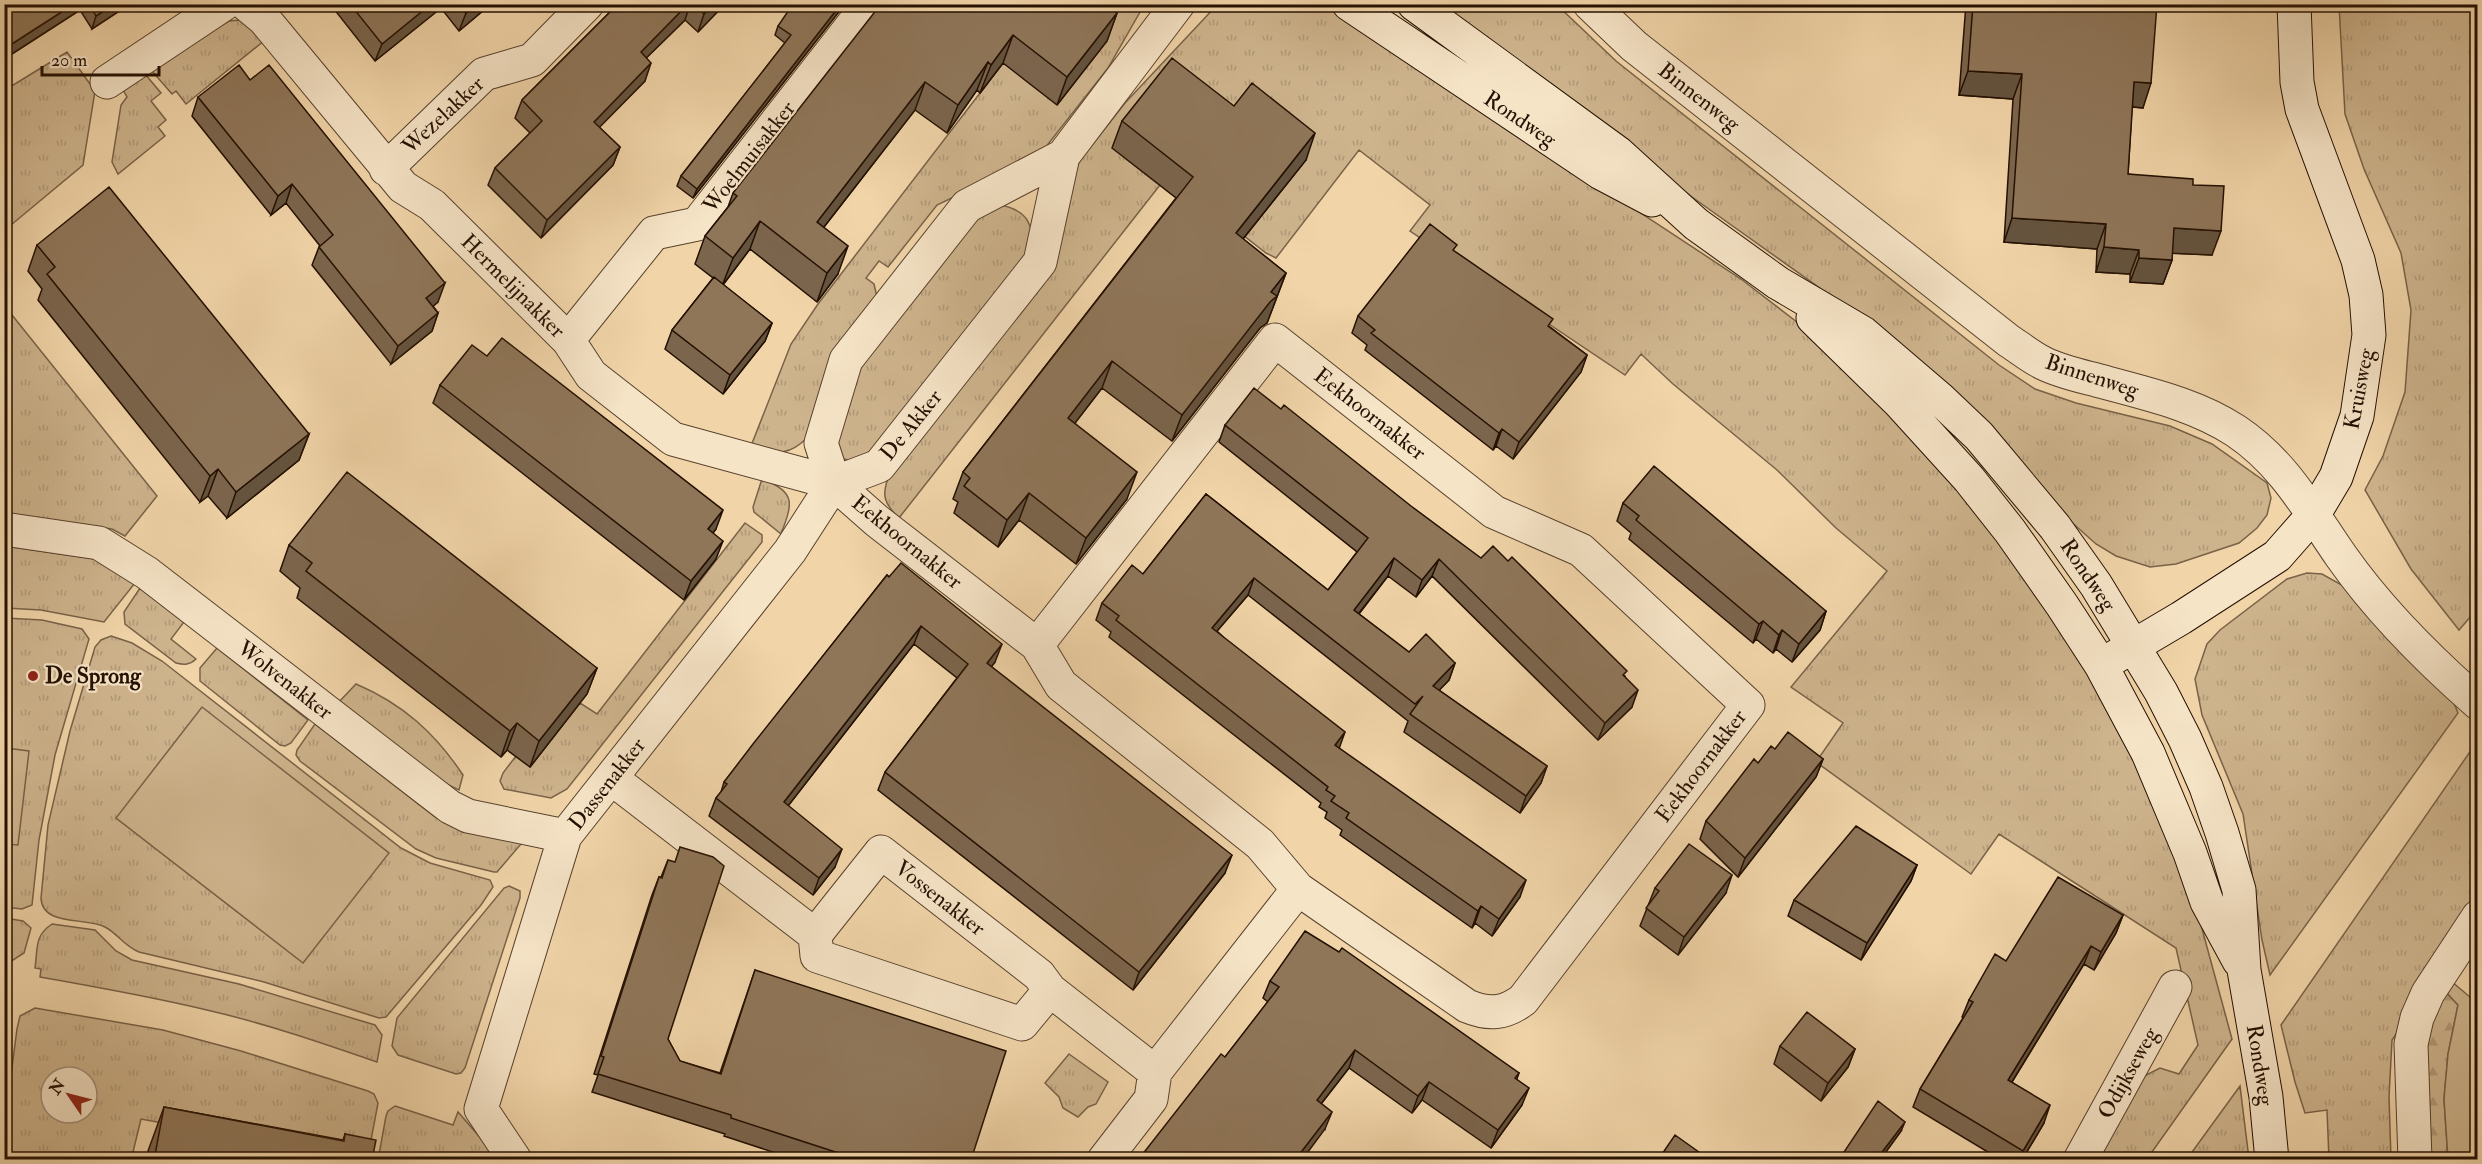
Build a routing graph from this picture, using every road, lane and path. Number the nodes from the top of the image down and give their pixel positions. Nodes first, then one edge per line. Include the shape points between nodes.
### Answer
1 (224, 4) edge
2 (246, 4) edge
3 (587, 4) edge
4 (869, 4) edge
5 (1178, 4) edge
6 (1349, 4) edge
7 (1414, 4) edge
8 (1590, 4) edge
9 (2294, 4) edge
10 (107, 82) dead end
11 (1063, 156) junction
12 (386, 169) junction
13 (1696, 224) junction
14 (1778, 283) junction
15 (568, 340) junction
16 (834, 483) junction
17 (2314, 514) junction
18 (4, 529) edge
19 (1037, 645) junction
20 (2135, 645) junction
21 (2101, 665) junction
22 (2478, 703) edge
23 (611, 778) junction
24 (565, 836) junction
25 (1298, 889) junction
26 (2478, 917) edge
27 (815, 935) junction
28 (2244, 970) junction
29 (2175, 987) dead end
30 (1050, 990) junction
31 (1155, 1072) junction
32 (515, 1160) edge
33 (1104, 1160) edge
34 (2080, 1160) edge
35 (2272, 1160) edge
36 (2415, 1160) edge

1 - 10 street
2 - 12 street, Hermelijnakker via 264,19
3 - 12 street, Wezelakker via 532,60 484,74
4 - 15 street, Woelmuisakker via 697,224 654,233
5 - 11 street, De Akker
6 - 13 street, Rondweg via 1601,173
7 - 13 street, Rondweg via 1618,153
8 - 17 street, Binnenweg via 1634,46 2009,341 2044,363 2209,415 2261,450 2286,474
9 - 17 street, Kruisweg via 2302,109 2358,260 2369,335 2357,416 2336,477
11 - 16 street, De Akker via 1040,262 879,466
11 - 16 street, De Akker via 967,206 846,360 821,443
12 - 15 street, Hermelijnakker via 403,187 432,205
13 - 14 street, Rondweg
14 - 20 street, Rondweg via 1863,333 1979,436 2055,527
14 - 21 street, Rondweg via 1899,402 1969,479 2017,540
15 - 16 street, Hermelijnakker via 591,375 673,439
16 - 19 street, Eekhoornakker
16 - 23 street, Dassenakker via 790,551
17 - 20 street, Kruisweg via 2298,535 2265,565
17 - 22 street, Binnenweg via 2341,557 2371,592 2437,666
18 - 24 street, Wolvenakker via 91,540 108,547 450,807 468,816
19 - 25 street, Eekhoornakker via 1061,685 1260,844
19 - 25 street, Eekhoornakker via 1275,340 1494,512 1581,550 1748,705 1523,1000 1509,1010 1495,1013 1467,1006
20 - 21 street, Kruisweg
20 - 28 street, Rondweg via 2185,739 2222,833 2239,890
21 - 28 street, Rondweg via 2148,753 2207,902
23 - 24 street, Dassenakker
23 - 27 street
24 - 32 street, Dassenakker via 481,1109
25 - 31 street
26 - 36 street via 2428,993 2413,1035
27 - 30 street via 818,956 1022,1024
27 - 30 street, Vossenakker via 881,852 1039,975
28 - 35 street, Rondweg via 2266,1097
29 - 34 street, Odijkseweg
30 - 31 street, Vossenakker
31 - 33 street via 1151,1099

